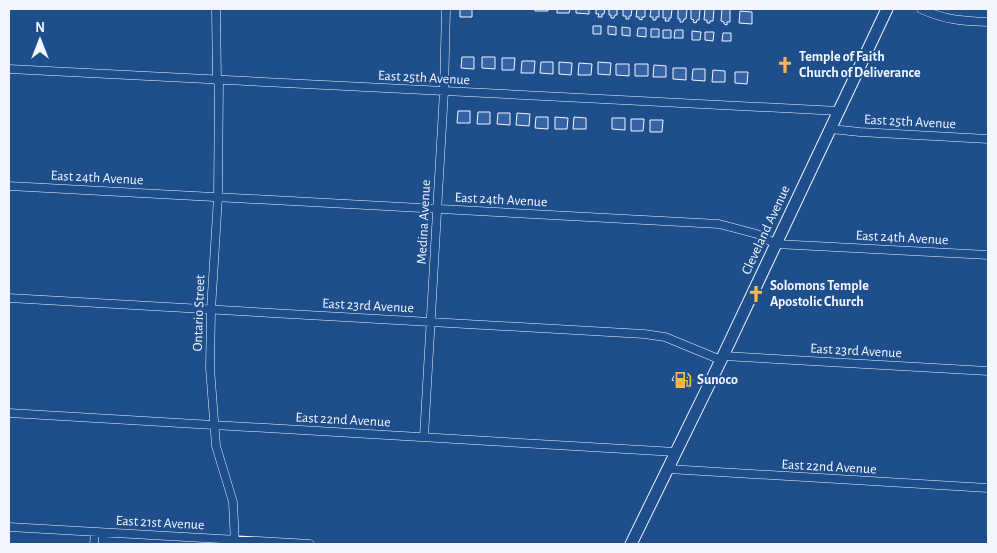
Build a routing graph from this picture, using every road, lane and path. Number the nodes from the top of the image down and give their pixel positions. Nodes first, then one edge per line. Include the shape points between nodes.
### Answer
1 (216, 9) edge
2 (446, 9) edge
3 (887, 9) edge
4 (921, 9) edge
5 (988, 22) edge
6 (9, 69) edge
7 (218, 81) junction
8 (444, 91) junction
9 (839, 111) junction
10 (831, 129) junction
11 (988, 139) edge
12 (9, 186) edge
13 (218, 197) junction
14 (437, 209) junction
15 (776, 244) junction
16 (988, 255) edge
17 (9, 298) edge
18 (211, 310) junction
19 (431, 323) junction
20 (722, 358) junction
21 (988, 371) edge
22 (9, 413) edge
23 (214, 426) junction
24 (424, 437) junction
25 (676, 452) junction
26 (668, 469) junction
27 (988, 488) edge
28 (9, 527) edge
29 (95, 532) junction
30 (235, 542) edge
31 (94, 544) edge
32 (310, 544) edge
33 (631, 544) edge

1 - 7 street, Ontario Street
2 - 8 street, Medina Avenue
3 - 9 main road, Cleveland Avenue
4 - 5 street via 938,17
6 - 7 street, East 25th Avenue
7 - 8 street, East 25th Avenue
7 - 13 street, Ontario Street
8 - 9 street, East 25th Avenue
8 - 14 street, Medina Avenue
9 - 10 main road, Cleveland Avenue
10 - 11 street, East 25th Avenue
10 - 15 main road, Cleveland Avenue
12 - 13 street, East 24th Avenue
13 - 14 street, East 24th Avenue
13 - 18 street, Ontario Street
14 - 15 street, East 24th Avenue via 719,224 757,234
14 - 19 street, Medina Avenue
15 - 16 street, East 24th Avenue
15 - 20 main road, Cleveland Avenue
17 - 18 street, East 23rd Avenue
18 - 19 street, East 23rd Avenue
18 - 23 street, Ontario Street
19 - 20 street, East 23rd Avenue via 658,336
19 - 24 street, Medina Avenue
20 - 21 street, East 23rd Avenue
20 - 25 main road, Cleveland Avenue
22 - 23 street, East 22nd Avenue
23 - 24 street, East 22nd Avenue
23 - 30 street, Ontario Street via 216,446 233,502
24 - 25 street, East 22nd Avenue
25 - 26 main road, Cleveland Avenue
26 - 27 street, East 22nd Avenue
26 - 33 main road, Cleveland Avenue
28 - 29 street, East 21st Avenue
29 - 30 street, East 21st Avenue
29 - 31 street
30 - 32 street, East 21st Avenue

